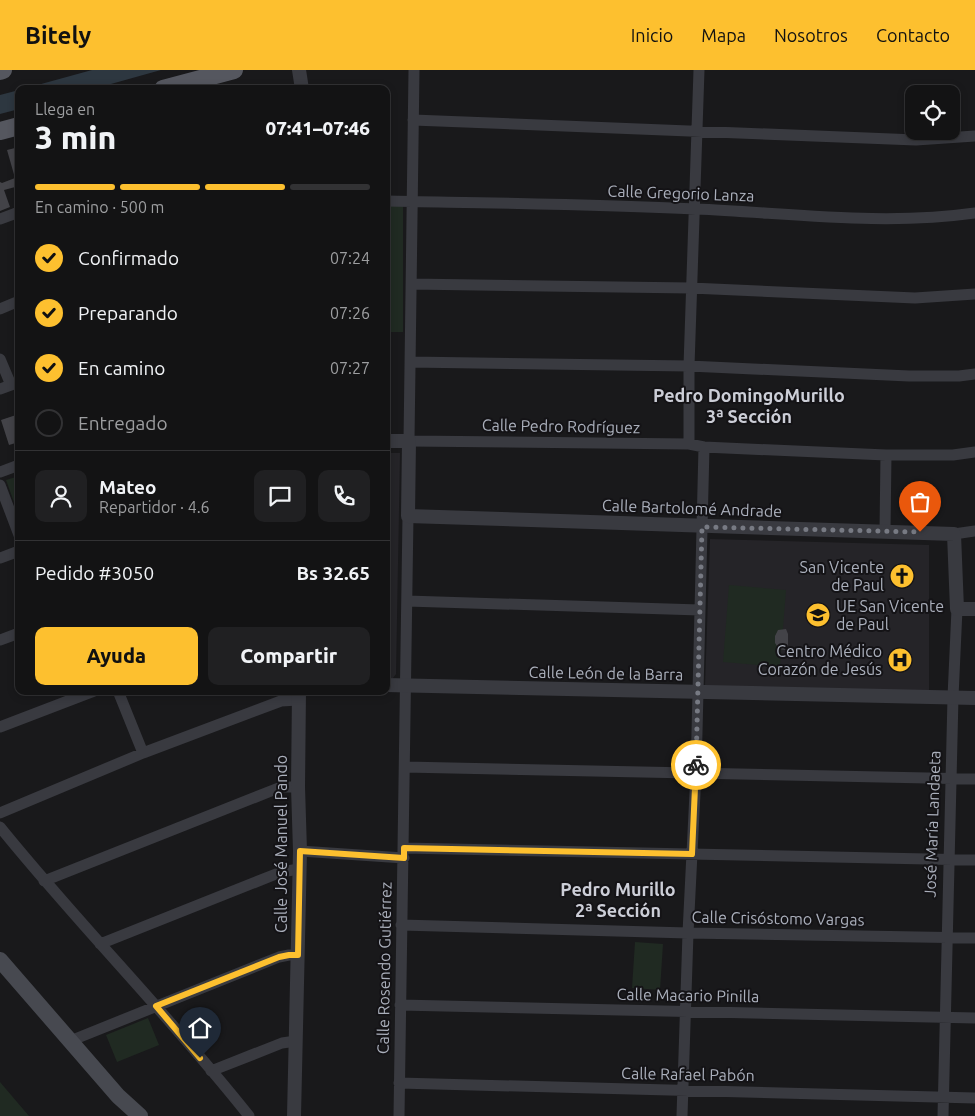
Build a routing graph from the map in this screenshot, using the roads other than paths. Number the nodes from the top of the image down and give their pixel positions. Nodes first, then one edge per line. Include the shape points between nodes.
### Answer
1 (234, 70) edge
2 (299, 70) edge
3 (414, 70) edge
4 (699, 70) edge
5 (178, 85) edge
6 (301, 85) edge
7 (413, 120) junction
8 (15, 127) edge
9 (0, 131) edge
10 (697, 131) junction
11 (975, 136) edge
12 (390, 200) edge
13 (412, 201) junction
14 (694, 209) junction
15 (15, 213) edge
16 (975, 213) edge
17 (0, 219) edge
18 (411, 284) junction
19 (691, 288) junction
20 (975, 294) edge
21 (15, 303) edge
22 (0, 309) edge
23 (0, 359) edge
24 (410, 362) junction
25 (689, 366) junction
26 (975, 374) edge
27 (10, 385) edge
28 (390, 441) edge
29 (409, 441) junction
30 (689, 444) junction
31 (704, 447) junction
32 (975, 452) edge
33 (886, 455) junction
34 (15, 466) edge
35 (0, 472) edge
36 (0, 485) edge
37 (408, 516) junction
38 (15, 524) edge
39 (702, 527) junction
40 (885, 531) junction
41 (975, 531) edge
42 (954, 534) junction
43 (15, 552) edge
44 (0, 558) edge
45 (407, 602) junction
46 (957, 609) junction
47 (975, 609) edge
48 (700, 610) junction
49 (15, 634) edge
50 (0, 640) edge
51 (390, 685) edge
52 (406, 686) junction
53 (698, 693) junction
54 (84, 695) edge
55 (120, 695) edge
56 (298, 696) edge
57 (953, 697) junction
58 (975, 698) edge
59 (0, 727) edge
60 (143, 753) junction
61 (405, 767) junction
62 (696, 773) junction
63 (952, 778) junction
64 (975, 779) edge
65 (298, 787) junction
66 (0, 813) edge
67 (0, 827) edge
68 (300, 851) junction
69 (404, 853) junction
70 (692, 854) junction
71 (949, 859) junction
72 (975, 860) edge
73 (299, 869) junction
74 (44, 881) junction
75 (401, 925) junction
76 (688, 933) junction
77 (946, 938) junction
78 (975, 938) edge
79 (100, 944) junction
80 (298, 955) junction
81 (0, 960) edge
82 (400, 1005) junction
83 (156, 1006) junction
84 (685, 1011) junction
85 (944, 1017) junction
86 (975, 1018) edge
87 (70, 1041) junction
88 (296, 1041) junction
89 (211, 1071) junction
90 (399, 1083) junction
91 (683, 1090) junction
92 (943, 1097) junction
93 (975, 1098) edge
94 (140, 1116) edge
95 (249, 1116) edge
96 (294, 1116) edge
97 (399, 1116) edge
98 (682, 1116) edge
99 (942, 1116) edge

1 - 5 main road
2 - 6 street
3 - 7 street, Calle Rosendo Gutiérrez
4 - 10 street
7 - 10 street
7 - 13 street, Calle Rosendo Gutiérrez
8 - 9 main road
10 - 11 street via 916,140
10 - 14 street
12 - 13 street, Calle Gregorio Lanza
13 - 14 street, Calle Gregorio Lanza
13 - 18 street, Calle Rosendo Gutiérrez
14 - 16 street, Calle Gregorio Lanza via 883,219 940,218
14 - 19 street
15 - 17 street
18 - 19 street
18 - 24 street, Calle Rosendo Gutiérrez
19 - 20 street via 915,298
19 - 25 street
21 - 22 street
23 - 27 street
24 - 25 street
24 - 29 street, Calle Rosendo Gutiérrez
25 - 26 street via 909,376
25 - 30 street
28 - 29 street, Calle Pedro Rodríguez
29 - 30 street, Calle Pedro Rodríguez
29 - 37 street, Calle Rosendo Gutiérrez
30 - 31 street, Calle Pedro Rodríguez
31 - 33 street, Calle Pedro Rodríguez
31 - 39 street
32 - 33 street, Calle Pedro Rodríguez
33 - 40 street
34 - 35 street
36 - 38 street
37 - 39 street, Calle Bartolomé Andrade
37 - 45 street, Calle Rosendo Gutiérrez
39 - 40 street, Calle Bartolomé Andrade
39 - 48 street
40 - 42 street, Calle Bartolomé Andrade
41 - 42 street, Calle Bartolomé Andrade
42 - 46 street, José María Landaeta
43 - 44 street
45 - 48 street
45 - 52 street, Calle Rosendo Gutiérrez
46 - 47 street
46 - 57 street, José María Landaeta
48 - 53 street
49 - 50 street
51 - 52 street, Calle León de la Barra
52 - 53 street, Calle León de la Barra
52 - 61 street, Calle Rosendo Gutiérrez
53 - 57 street, Calle León de la Barra
53 - 62 street
54 - 59 street
55 - 60 street
56 - 60 street
56 - 65 street, Calle José Manuel Pando
57 - 58 street, Calle León de la Barra
57 - 63 street, José María Landaeta
60 - 66 street
61 - 62 street
61 - 69 street, Calle Rosendo Gutiérrez
62 - 63 street
62 - 70 street
63 - 64 street
63 - 71 street, José María Landaeta
65 - 68 street, Calle José Manuel Pando
65 - 74 street via 281,787
67 - 74 street
68 - 69 street
68 - 73 street, Calle José Manuel Pando
69 - 70 street
69 - 75 street, Calle Rosendo Gutiérrez
70 - 71 street
70 - 76 street
71 - 72 street
71 - 77 street, José María Landaeta
73 - 79 street via 281,872
73 - 80 street, Calle José Manuel Pando
74 - 79 street
75 - 76 street, Calle Crisóstomo Vargas
75 - 82 street, Calle Rosendo Gutiérrez
76 - 77 street, Calle Crisóstomo Vargas
76 - 84 street
77 - 78 street, Calle Crisóstomo Vargas
77 - 85 street, José María Landaeta
79 - 83 street
80 - 83 street via 279,957
80 - 88 street, Calle José Manuel Pando
81 - 87 main road
82 - 84 street, Calle Macario Pinilla
82 - 90 street, Calle Rosendo Gutiérrez
83 - 87 street
83 - 89 street
84 - 85 street, Calle Macario Pinilla
84 - 91 street
85 - 86 street, Calle Macario Pinilla
85 - 92 street, José María Landaeta
87 - 94 main road
88 - 89 street via 282,1043
88 - 96 street, Calle José Manuel Pando
89 - 95 street
90 - 91 street, Calle Rafael Pabón
90 - 97 street, Calle Rosendo Gutiérrez
91 - 92 street, Calle Rafael Pabón
91 - 98 street
92 - 93 street, Calle Rafael Pabón
92 - 99 street, José María Landaeta

